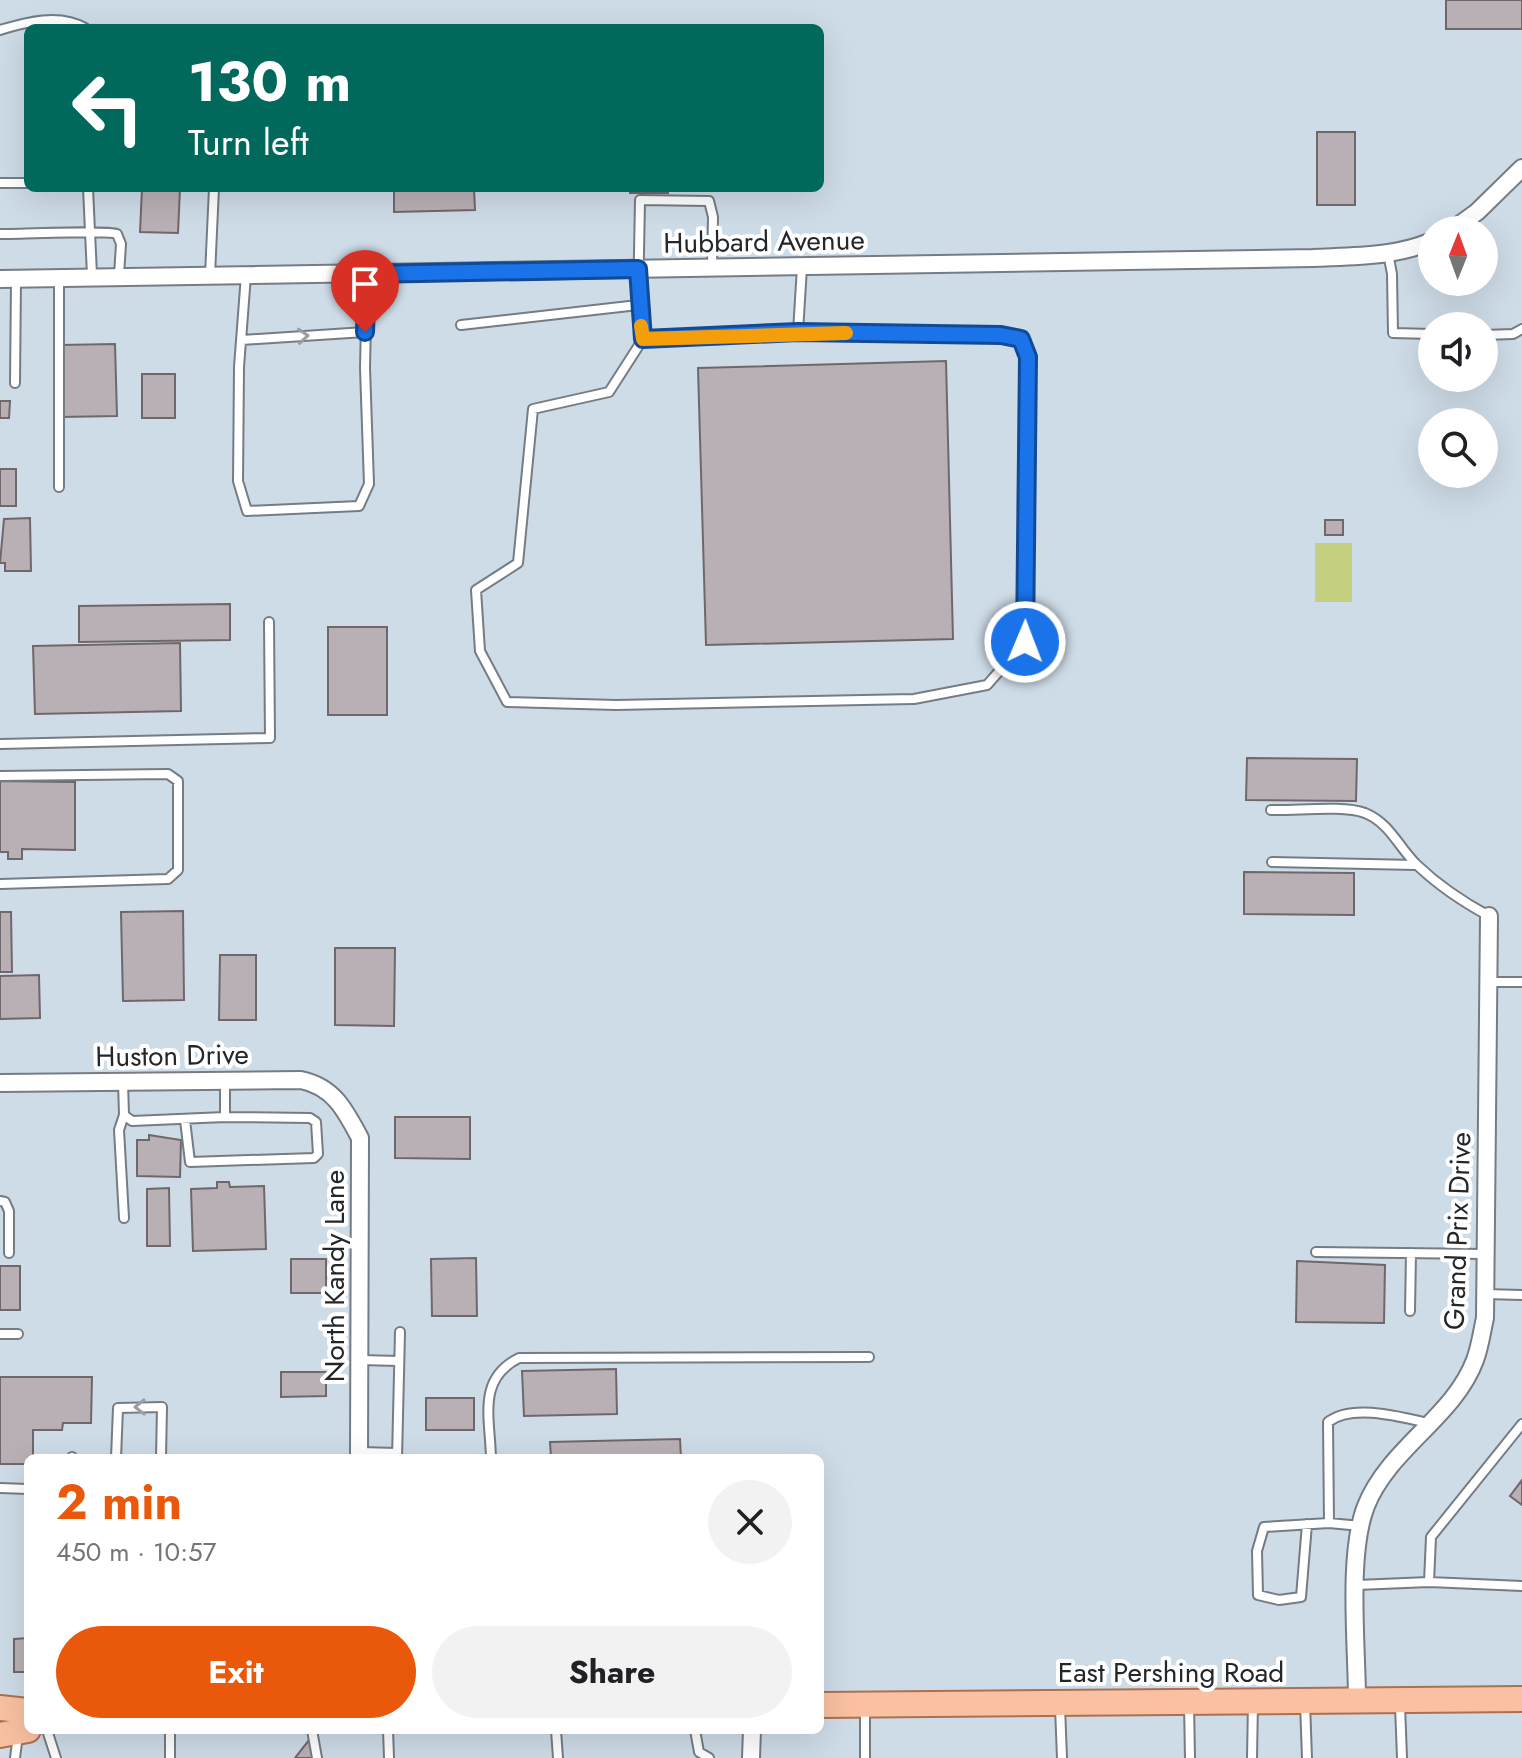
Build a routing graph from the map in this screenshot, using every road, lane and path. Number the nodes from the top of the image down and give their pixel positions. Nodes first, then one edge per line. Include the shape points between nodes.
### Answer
1 (78, 24) edge
2 (0, 30) edge
3 (1522, 168) edge
4 (0, 183) edge
5 (24, 183) edge
6 (88, 192) edge
7 (214, 192) edge
8 (1471, 216) edge
9 (0, 234) edge
10 (88, 234) junction
11 (1418, 247) edge
12 (1388, 253) junction
13 (802, 266) junction
14 (712, 267) junction
15 (638, 269) junction
16 (246, 274) junction
17 (367, 274) junction
18 (92, 275) junction
19 (119, 275) junction
20 (210, 277) junction
21 (59, 279) junction
22 (8, 280) edge
23 (638, 305) junction
24 (461, 325) dead end
25 (1522, 329) edge
26 (365, 332) junction
27 (798, 332) junction
28 (1418, 334) edge
29 (1498, 335) edge
30 (643, 339) junction
31 (242, 340) junction
32 (15, 383) dead end
33 (59, 487) dead end
34 (269, 622) dead end
35 (0, 744) edge
36 (0, 776) edge
37 (1271, 810) dead end
38 (1272, 862) dead end
39 (1416, 865) junction
40 (0, 884) edge
41 (1489, 916) joint
42 (1489, 982) junction
43 (1522, 982) edge
44 (225, 1081) junction
45 (123, 1082) junction
46 (0, 1083) edge
47 (339, 1099) joint
48 (124, 1115) junction
49 (225, 1117) junction
50 (185, 1120) junction
51 (0, 1201) edge
52 (124, 1218) dead end
53 (1316, 1252) dead end
54 (9, 1253) dead end
55 (1411, 1253) junction
56 (1486, 1254) junction
57 (1485, 1294) junction
58 (1522, 1295) edge
59 (1410, 1311) dead end
60 (400, 1332) dead end
61 (0, 1334) edge
62 (18, 1334) dead end
63 (869, 1357) dead end
64 (359, 1360) junction
65 (399, 1361) junction
66 (1428, 1423) junction
67 (1522, 1424) edge
68 (116, 1454) edge
69 (161, 1454) edge
70 (359, 1454) edge
71 (397, 1454) edge
72 (491, 1454) edge
73 (0, 1488) edge
74 (24, 1489) edge
75 (1329, 1523) junction
76 (1307, 1524) junction
77 (1361, 1526) junction
78 (1429, 1582) junction
79 (1357, 1585) junction
80 (1522, 1586) edge
81 (1522, 1699) edge
82 (1357, 1700) junction
83 (1400, 1700) junction
84 (1253, 1701) junction
85 (1305, 1701) junction
86 (1189, 1702) junction
87 (1060, 1703) junction
88 (865, 1704) junction
89 (824, 1705) edge
90 (0, 1708) edge
91 (19, 1727) edge
92 (48, 1734) edge
93 (170, 1734) edge
94 (313, 1734) edge
95 (388, 1734) edge
96 (556, 1734) edge
97 (696, 1734) edge
98 (752, 1734) edge
99 (15, 1758) edge
100 (56, 1758) edge
101 (170, 1758) edge
102 (317, 1758) edge
103 (389, 1758) edge
104 (558, 1758) edge
105 (709, 1758) edge
106 (751, 1758) edge
107 (865, 1758) edge
108 (1062, 1758) edge
109 (1190, 1758) edge
110 (1252, 1758) edge
111 (1307, 1758) edge
112 (1402, 1758) edge

1 - 2 lane via 36,20
3 - 8 street
4 - 5 lane
6 - 10 lane
7 - 20 lane
9 - 10 lane
10 - 18 lane
10 - 19 lane via 117,234
11 - 12 street, Hubbard Avenue
12 - 13 street, Hubbard Avenue
12 - 28 lane via 1393,333
13 - 14 street, Hubbard Avenue
13 - 27 lane
14 - 15 street, Hubbard Avenue
14 - 15 lane via 709,201 640,200
15 - 17 street, Hubbard Avenue
15 - 23 lane
16 - 17 street, Hubbard Avenue
16 - 20 street, Hubbard Avenue
16 - 31 lane
17 - 26 lane
18 - 19 street, Hubbard Avenue
18 - 21 street, Hubbard Avenue
19 - 20 street, Hubbard Avenue
21 - 22 street, Hubbard Avenue
21 - 33 lane
22 - 32 lane
23 - 24 lane
23 - 30 lane
25 - 29 lane
31 -> 26 lane
26 - 31 lane via 369,484 359,506 326,510 247,511 238,481
27 - 30 lane
27 - 30 lane via 1021,339 1028,357 1025,642 987,685 914,699 507,702 480,651 476,590 518,563 533,409 609,392
34 - 35 lane via 270,738
36 - 40 lane via 168,774 178,781 178,870 168,879
37 - 39 lane via 1361,811 1395,836
38 - 39 lane
39 - 41 lane
41 - 42 street, Grand Prix Drive
42 - 43 lane
42 - 56 street, Grand Prix Drive
44 - 45 street, Huston Drive
44 - 47 street, Huston Drive via 301,1080 316,1083
44 - 49 lane
45 - 46 street, Huston Drive
45 - 48 lane
47 - 64 street, North Kandy Lane via 360,1138
48 - 50 lane via 132,1121
48 - 52 lane via 119,1130
49 - 50 lane
49 - 50 lane via 310,1118 316,1122 318,1154 190,1162
51 - 54 lane via 9,1211
53 - 55 lane
55 - 56 lane
55 - 59 lane
56 - 57 street, Grand Prix Drive
57 - 58 lane
57 - 66 street, Grand Prix Drive via 1475,1361
60 - 65 lane
61 - 62 lane
63 - 72 lane via 519,1358 500,1367 490,1384
64 - 65 lane
64 - 70 street, North Kandy Lane
65 - 71 lane
66 - 75 lane via 1360,1414 1328,1422
66 - 77 street, Grand Prix Drive via 1388,1467
67 - 78 lane via 1431,1537
69 -> 68 lane via 162,1407 118,1408
73 - 74 lane
75 - 76 lane
75 - 77 lane
76 - 76 lane via 1264,1527 1257,1551 1258,1595 1279,1600 1301,1597
77 - 79 street, Grand Prix Drive
78 - 79 lane
78 - 80 lane
79 - 82 street, Grand Prix Drive
81 - 83 main road, East Pershing Road
82 - 83 main road, East Pershing Road
82 - 85 main road, East Pershing Road
83 - 112 lane
84 - 85 main road, East Pershing Road
84 - 86 main road, East Pershing Road
84 - 110 lane
85 - 111 lane
86 - 87 main road, East Pershing Road
86 - 109 lane
87 - 88 main road, East Pershing Road
87 - 108 lane
88 - 89 main road, East Pershing Road
88 - 107 lane
90 - 91 main road
91 - 99 lane
92 - 100 lane
93 - 101 lane
94 - 102 lane
95 - 103 lane
96 - 104 lane
97 - 105 lane via 699,1752
98 - 106 street

